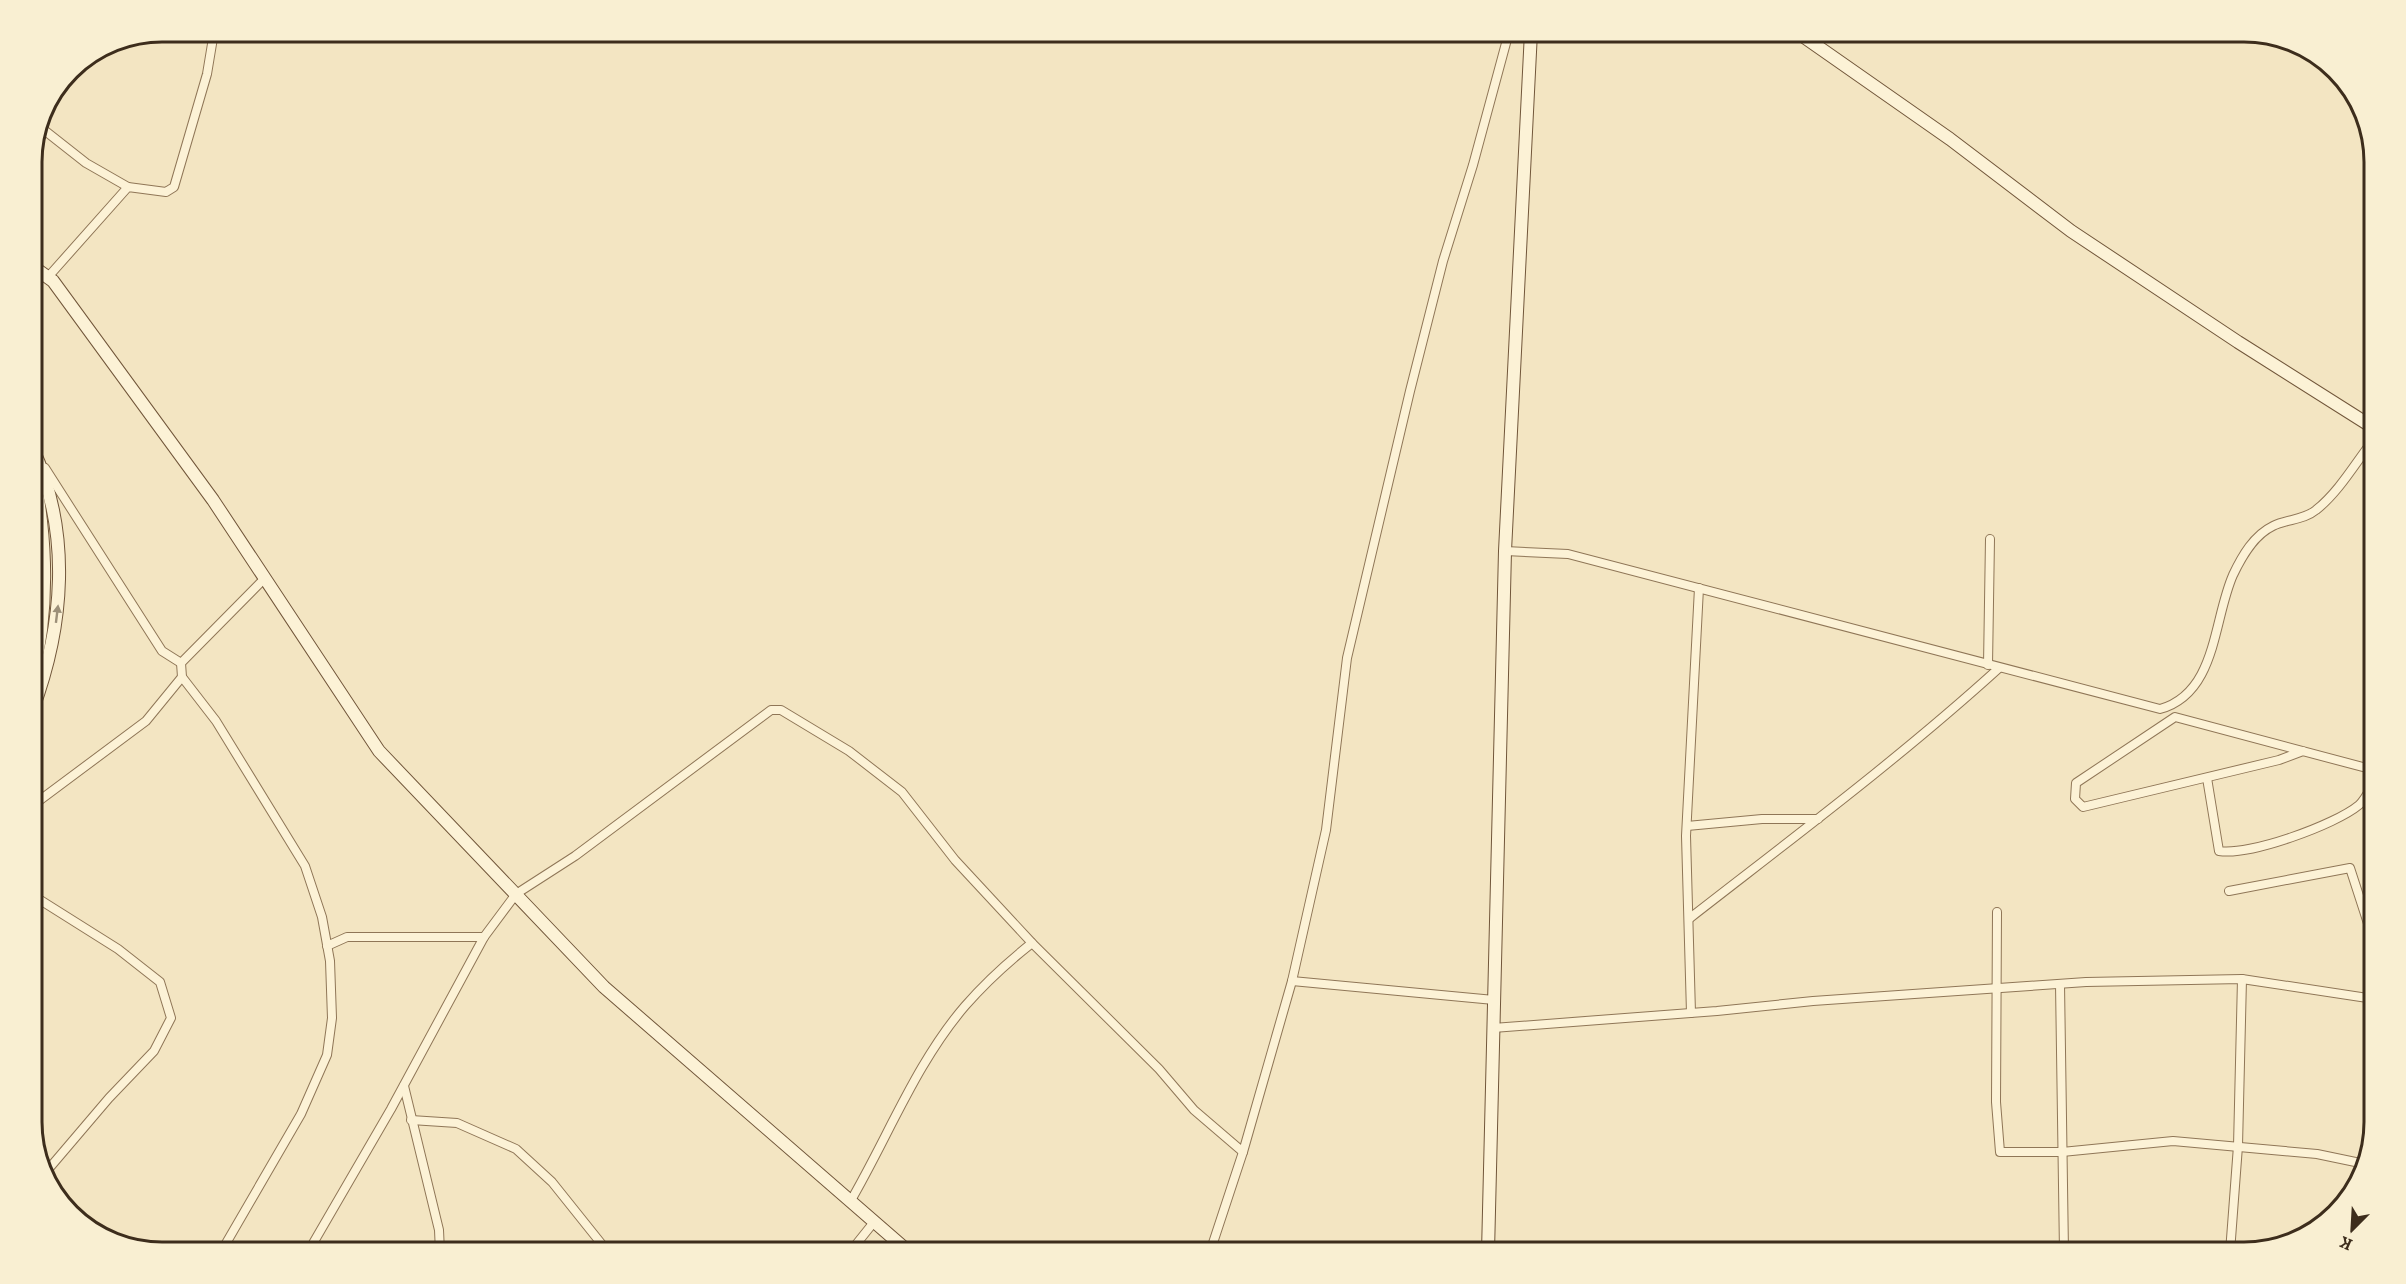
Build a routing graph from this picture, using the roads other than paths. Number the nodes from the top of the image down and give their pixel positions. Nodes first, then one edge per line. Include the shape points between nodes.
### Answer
1 (212, 42) edge
2 (1506, 42) edge
3 (1530, 42) edge
4 (1811, 42) edge
5 (46, 131) edge
6 (128, 187) junction
7 (42, 273) edge
8 (48, 277) junction
9 (2364, 422) edge
10 (2364, 451) edge
11 (42, 461) edge
12 (42, 470) edge
13 (42, 531) edge
14 (1990, 539) dead end
15 (1505, 551) junction
16 (264, 579) junction
17 (1699, 588) junction
18 (42, 637) edge
19 (181, 663) junction
20 (1988, 665) junction
21 (1999, 668) junction
22 (182, 677) junction
23 (42, 684) edge
24 (2302, 752) junction
25 (2364, 768) edge
26 (2207, 778) junction
27 (2364, 797) edge
28 (42, 799) edge
29 (1818, 819) junction
30 (1687, 826) junction
31 (2229, 891) dead end
32 (516, 894) junction
33 (42, 902) edge
34 (2364, 910) edge
35 (1997, 912) dead end
36 (1690, 918) junction
37 (484, 937) junction
38 (1032, 943) junction
39 (327, 946) junction
40 (2242, 979) junction
41 (1292, 981) junction
42 (2060, 984) junction
43 (1995, 988) junction
44 (2364, 997) edge
45 (1494, 1000) junction
46 (1691, 1013) junction
47 (1493, 1028) junction
48 (404, 1086) junction
49 (411, 1120) junction
50 (2238, 1146) junction
51 (1243, 1152) junction
52 (2062, 1152) junction
53 (2357, 1162) edge
54 (50, 1167) edge
55 (850, 1202) junction
56 (874, 1222) junction
57 (226, 1242) edge
58 (314, 1242) edge
59 (440, 1242) edge
60 (600, 1242) edge
61 (858, 1242) edge
62 (897, 1242) edge
63 (1213, 1242) edge
64 (1488, 1242) edge
65 (2064, 1242) edge
66 (2231, 1242) edge

1 - 6 street via 207,74 174,187 166,192
2 - 41 street via 1432,305 1347,658 1326,830
3 - 15 street
4 - 9 street via 1950,139 2071,231
5 - 6 street via 86,163
6 - 8 street
7 - 8 street
8 - 16 street via 213,500
10 - 21 street via 2315,511 2273,526 2254,540 2233,575 2200,678 2178,703 2160,709
11 - 19 street via 162,651
23 -> 12 street via 59,601 51,492
13 - 18 street
14 - 20 street
15 - 17 street via 1568,554
15 - 45 street
16 - 19 street
16 - 32 street via 379,751
17 - 20 street
17 - 30 street
19 - 22 street
20 - 21 street
21 - 29 street
22 - 28 street via 146,721
22 - 39 street via 216,721 305,866
24 - 25 street
24 - 26 street
24 - 26 street via 2175,717 2076,783 2075,799 2083,807
26 - 27 street via 2219,851 2232,853 2306,833 2359,805
29 - 30 street
29 - 36 street
30 - 36 street
31 - 34 street via 2350,868
32 - 37 street
32 - 38 street via 575,856 771,710 781,710 849,751 902,792 955,860
32 - 55 street via 604,987
33 - 54 street via 118,949 160,982 171,1018 154,1051
35 - 43 street
36 - 46 street
37 - 39 street via 347,937
37 - 48 street
38 - 51 street via 1159,1069 1194,1110
38 - 55 street via 964,1007 930,1054
39 - 57 street via 332,1018 327,1055 301,1114
40 - 42 street
40 - 44 street
40 - 50 street
41 - 45 street
41 - 51 street
42 - 43 street
42 - 52 street
43 - 46 street
43 - 52 street via 2000,1152
45 - 47 street
46 - 47 street
47 - 64 street
48 - 49 street
48 - 58 street
49 - 59 street
49 - 60 street via 457,1123 516,1149 552,1182
50 - 52 street via 2174,1141
50 - 53 street
50 - 66 street
51 - 63 street
52 - 65 street
55 - 56 street
56 - 61 street
56 - 62 street

